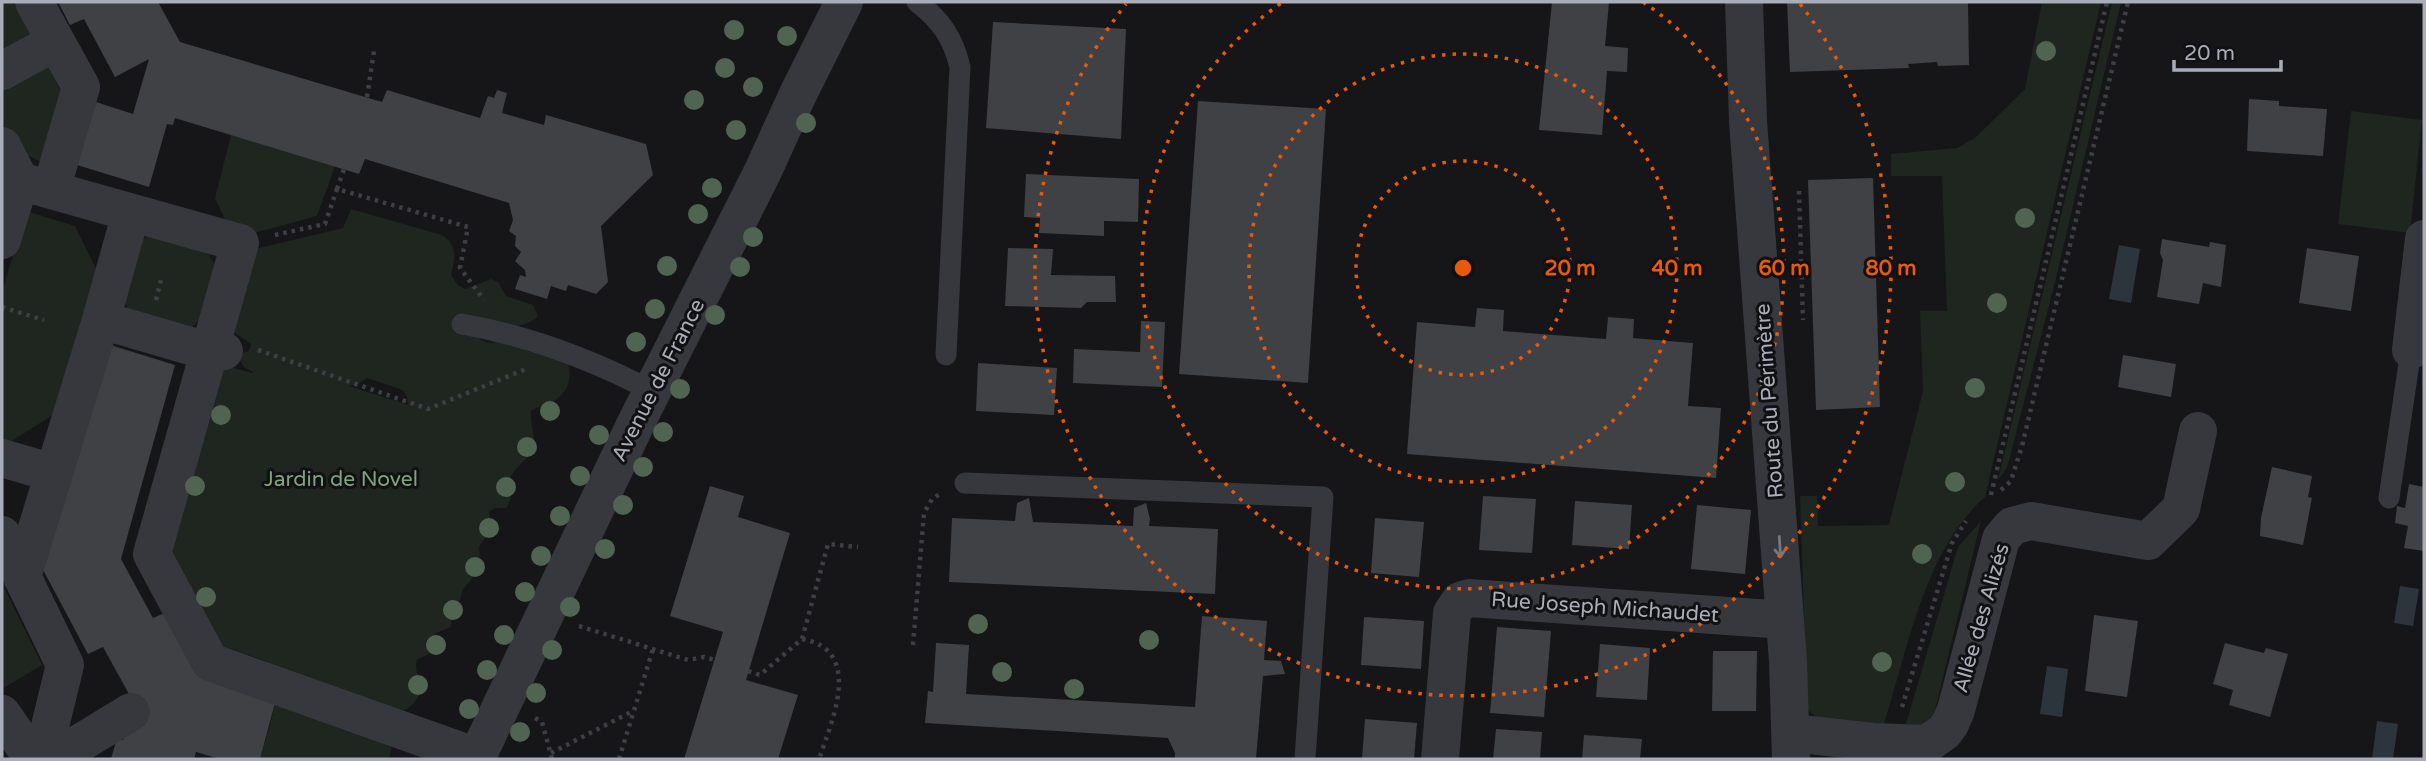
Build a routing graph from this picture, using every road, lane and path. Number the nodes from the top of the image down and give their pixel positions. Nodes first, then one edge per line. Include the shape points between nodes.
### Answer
1 (34, 2) edge
2 (844, 2) edge
3 (917, 2) edge
4 (1744, 2) edge
5 (2107, 2) edge
6 (2128, 2) edge
7 (55, 41) junction
8 (374, 51) dead end
9 (2, 71) edge
10 (367, 97) dead end
11 (2, 146) edge
12 (344, 169) dead end
13 (35, 185) junction
14 (337, 189) junction
15 (131, 213) junction
16 (2424, 239) edge
17 (2, 240) edge
18 (245, 242) junction
19 (460, 268) dead end
20 (2, 307) edge
21 (44, 320) dead end
22 (102, 320) junction
23 (462, 324) dead end
24 (217, 351) junction
25 (2411, 351) joint
26 (946, 355) dead end
27 (531, 366) dead end
28 (652, 391) junction
29 (2198, 431) dead end
30 (2, 458) edge
31 (965, 483) joint
32 (51, 498) junction
33 (2389, 498) dead end
34 (1969, 515) dead end
35 (2, 535) edge
36 (858, 547) dead end
37 (39, 594) junction
38 (544, 615) junction
39 (1785, 620) junction
40 (802, 639) junction
41 (913, 645) dead end
42 (653, 649) junction
43 (715, 660) dead end
44 (748, 671) dead end
45 (634, 710) junction
46 (131, 712) dead end
47 (4, 723) edge
48 (1891, 742) junction
49 (1791, 746) edge
50 (551, 753) dead end
51 (476, 758) edge
52 (33, 759) edge
53 (42, 759) edge
54 (54, 759) edge
55 (619, 759) edge
56 (820, 759) edge
57 (1305, 759) edge
58 (1440, 759) edge

1 - 7 street
2 - 28 street, Avenue de France
3 - 26 lane via 946,29 960,67
4 -> 39 street, Route du Périmètre via 1749,133
5 - 6 path via 1990,499 2011,481 2022,446
7 - 9 street
7 - 13 street via 81,87
8 - 10 path
11 - 13 street
12 - 14 path
13 - 15 street
13 - 17 street
14 - 18 path via 325,224
14 - 19 path via 468,227
15 - 18 street
15 - 22 street
16 - 25 street
18 - 24 street
20 - 21 path
22 - 24 street via 150,326
22 - 32 street
23 - 28 lane via 534,340 605,366
24 - 27 path via 260,350 428,409
24 - 51 street via 152,554 211,662
25 - 33 lane
28 - 38 street, Avenue de France
29 - 48 street, Allée des Alizés via 2181,509 2148,541 2031,522 2011,526 2001,538 1950,724 1927,744
30 - 32 street
31 - 41 path via 957,491 932,499 924,513
31 - 57 lane via 1323,497
32 - 37 street
34 - 48 path via 1952,543
35 - 37 street
36 - 40 path via 828,544
37 - 53 street via 65,665
38 - 42 path
38 - 51 street, Avenue de France
39 - 49 street, Route du Périmètre
39 - 58 street, Rue Joseph Michaudet via 1461,601 1452,613
40 - 44 path via 760,675
40 - 56 path via 828,650 840,680 839,699
42 - 43 path via 688,660
42 - 45 path
45 - 50 path
45 - 55 path
46 - 54 street
47 - 52 street
48 - 49 street, Allée des Alizés

